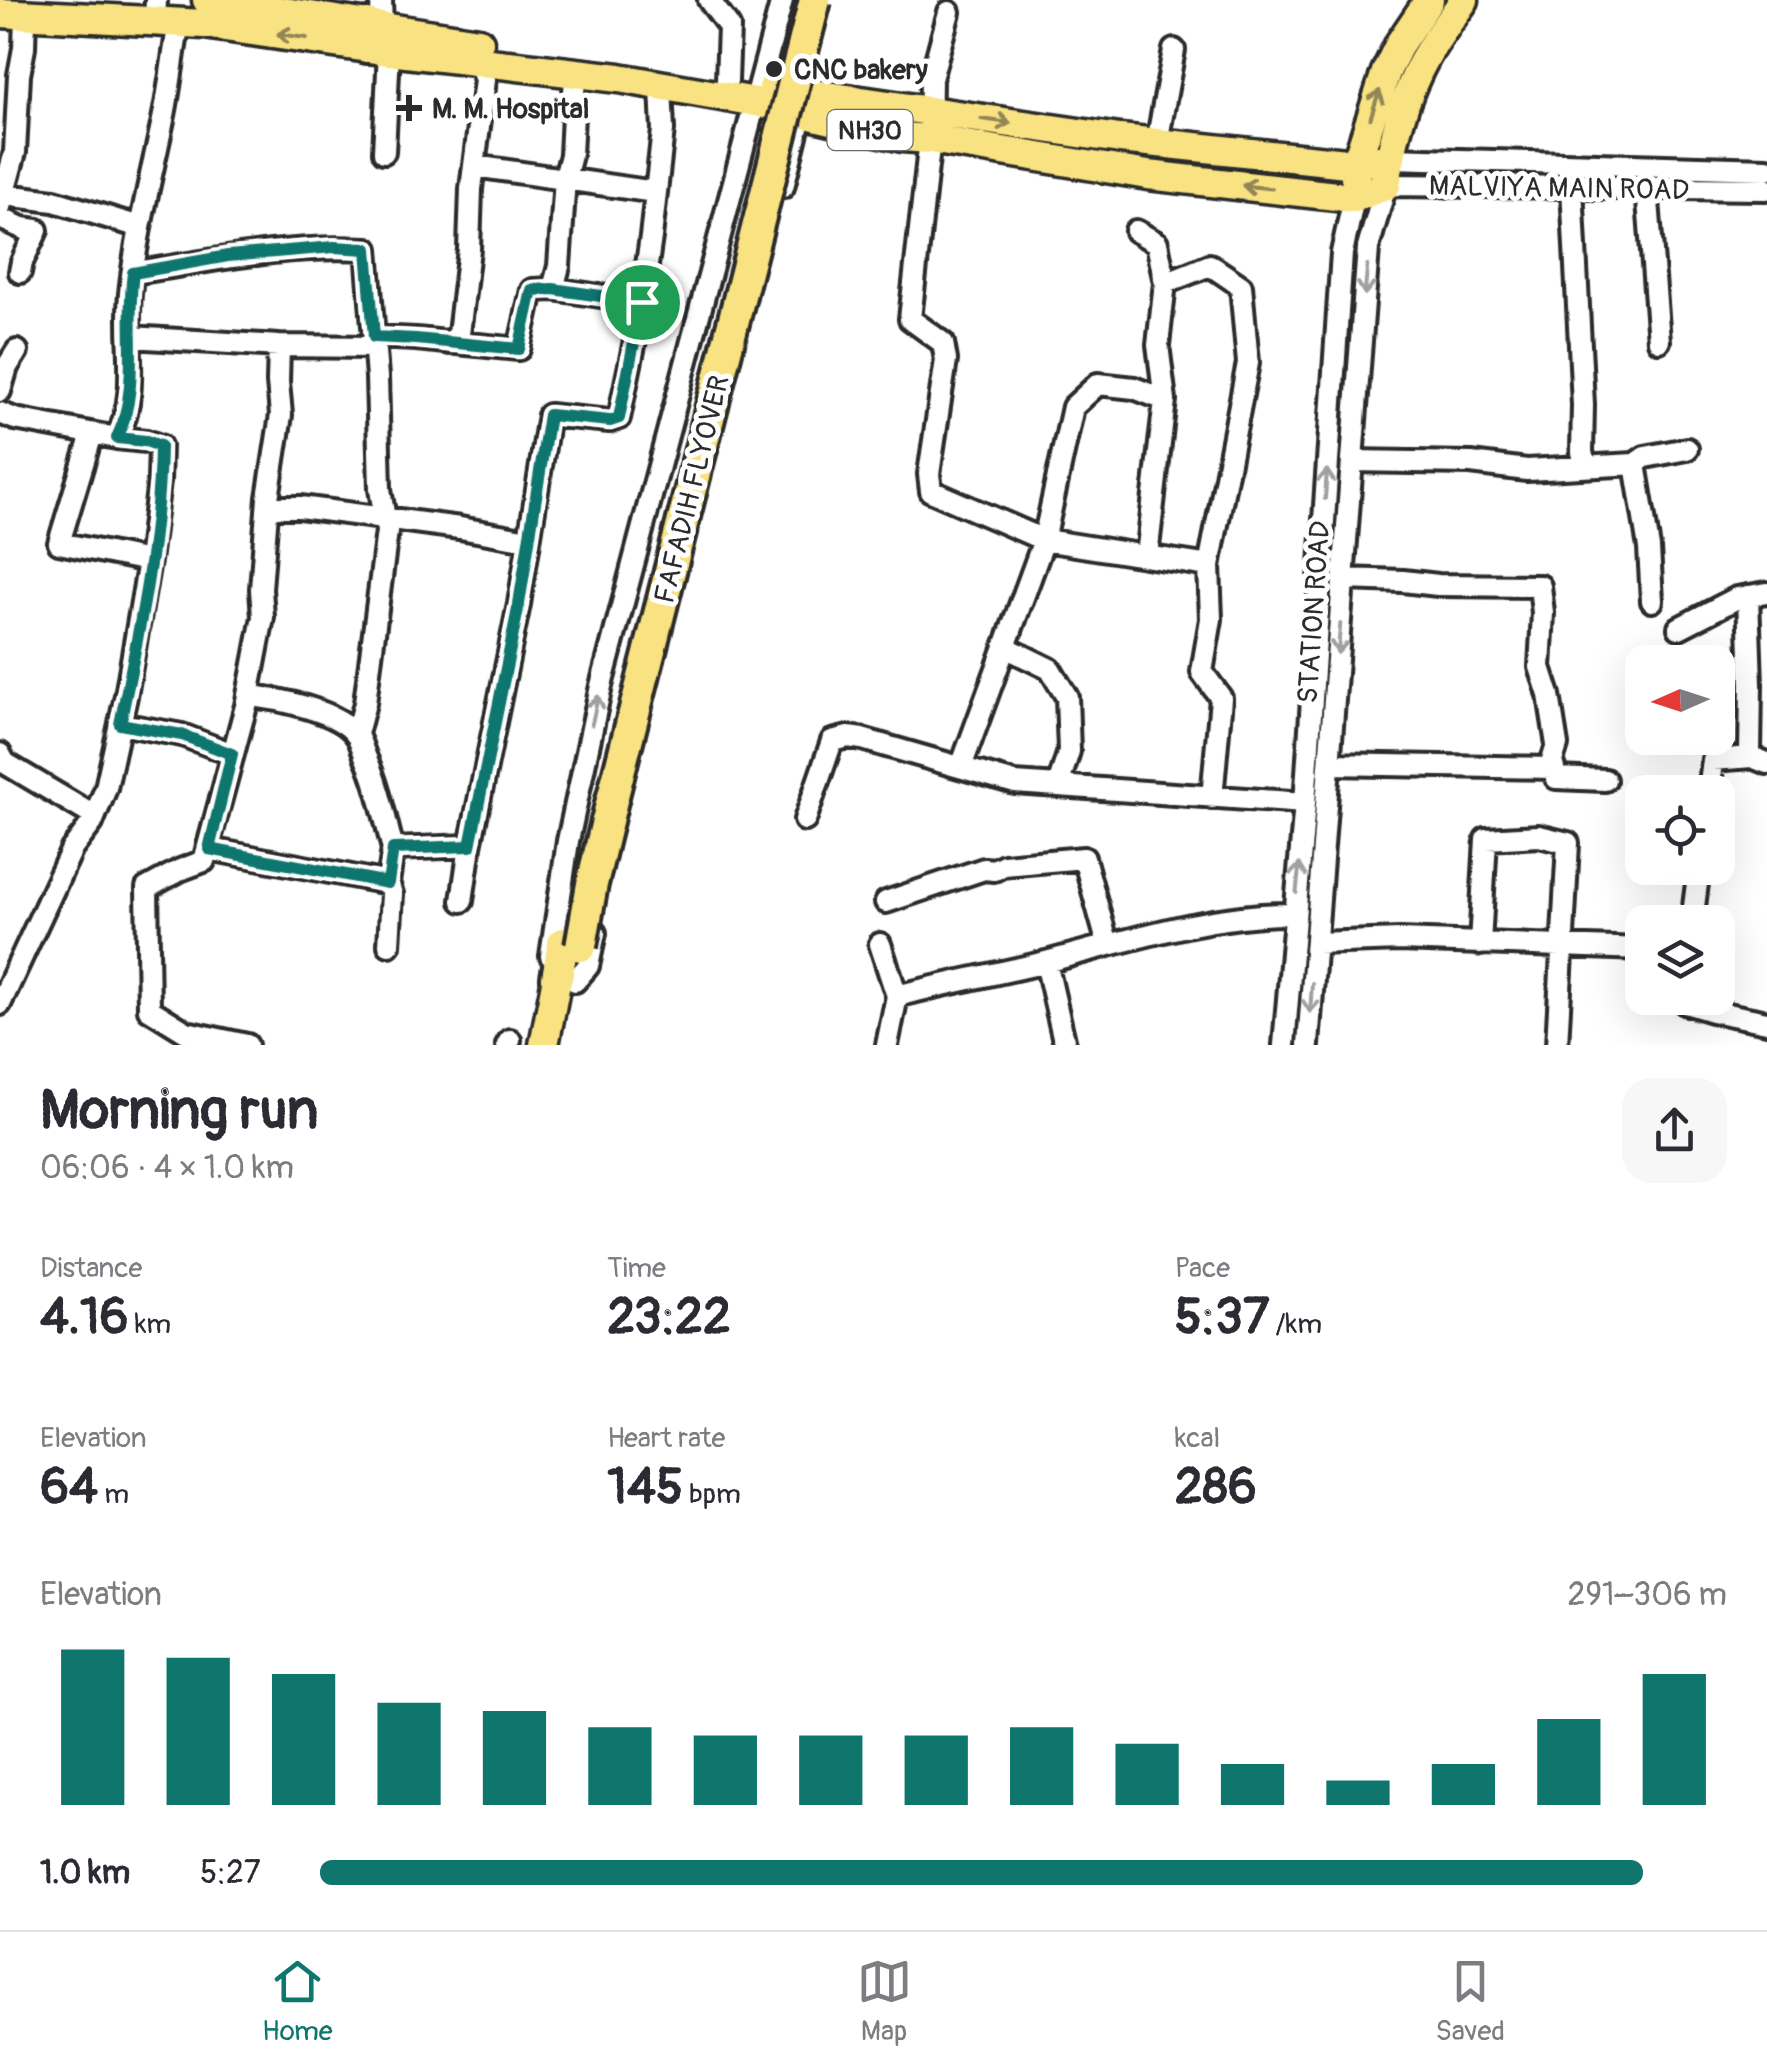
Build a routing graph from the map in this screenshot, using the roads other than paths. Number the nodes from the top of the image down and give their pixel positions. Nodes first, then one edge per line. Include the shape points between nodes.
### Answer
1 (207, 0) edge
2 (709, 0) edge
3 (782, 0) edge
4 (795, 0) edge
5 (815, 0) edge
6 (829, 0) edge
7 (1429, 0) edge
8 (1464, 0) edge
9 (949, 12) dead end
10 (13, 13) edge
11 (163, 14) edge
12 (377, 30) edge
13 (1174, 50) dead end
14 (478, 60) junction
15 (575, 74) junction
16 (727, 81) junction
17 (661, 86) junction
18 (758, 94) junction
19 (804, 104) junction
20 (930, 125) junction
21 (1157, 142) junction
22 (384, 152) dead end
23 (1356, 164) junction
24 (1617, 165) junction
25 (474, 166) junction
26 (1767, 169) edge
27 (1388, 171) junction
28 (565, 178) junction
29 (1744, 179) junction
30 (1572, 187) junction
31 (1616, 187) junction
32 (1646, 188) junction
33 (1767, 189) edge
34 (655, 192) junction
35 (1354, 198) junction
36 (2, 201) edge
37 (0, 218) edge
38 (140, 228) junction
39 (1136, 231) dead end
40 (20, 272) dead end
41 (133, 273) junction
42 (1166, 283) junction
43 (553, 289) junction
44 (642, 302) junction
45 (130, 337) junction
46 (1659, 341) dead end
47 (374, 342) junction
48 (450, 342) junction
49 (279, 346) junction
50 (17, 351) dead end
51 (0, 391) edge
52 (1165, 400) junction
53 (0, 413) edge
54 (92, 434) junction
55 (117, 438) junction
56 (1687, 449) dead end
57 (1352, 461) junction
58 (1635, 464) junction
59 (1586, 465) junction
60 (268, 507) junction
61 (385, 518) junction
62 (528, 540) junction
63 (1044, 540) junction
64 (1147, 556) junction
65 (149, 561) junction
66 (1210, 566) junction
67 (1344, 579) junction
68 (1757, 595) edge
69 (1652, 601) dead end
70 (1679, 628) dead end
71 (1005, 647) junction
72 (248, 696) junction
73 (120, 724) junction
74 (357, 734) junction
75 (0, 754) edge
76 (232, 754) junction
77 (1760, 760) edge
78 (1329, 764) junction
79 (961, 767) junction
80 (1554, 768) junction
81 (1711, 775) edge
82 (1604, 780) dead end
83 (1058, 786) junction
84 (1212, 798) junction
85 (1305, 803) junction
86 (94, 816) junction
87 (805, 820) dead end
88 (470, 846) junction
89 (209, 849) junction
90 (393, 849) junction
91 (388, 883) junction
92 (462, 901) dead end
93 (886, 902) dead end
94 (1294, 914) junction
95 (1316, 942) junction
96 (388, 944) dead end
97 (572, 944) junction
98 (880, 944) dead end
99 (1480, 944) junction
100 (1108, 945) junction
101 (1563, 945) junction
102 (1625, 949) edge
103 (1046, 962) junction
104 (566, 979) junction
105 (897, 996) junction
106 (1, 1001) edge
107 (1732, 1015) edge
108 (1767, 1022) edge
109 (247, 1045) edge
110 (544, 1045) edge
111 (563, 1045) edge
112 (886, 1045) edge
113 (1065, 1045) edge
114 (1284, 1045) edge
115 (1308, 1045) edge
116 (1557, 1045) edge

1 - 12 main road, NH30
2 - 16 street via 729,27
3 - 18 street
4 - 97 highway, FAFADIH FLYOVER via 593,795
5 - 97 highway, FAFADIH FLYOVER, bridge
6 - 19 street
23 -> 7 main road via 1386,72
8 - 27 main road via 1413,84
9 - 20 street via 931,80
10 - 11 main road, NH30
10 - 36 street via 24,48 15,152
12 -> 11 main road, NH30
11 - 38 street via 164,114
12 - 14 main road, NH30
12 - 16 main road, NH30
12 - 22 street
13 - 21 street
14 - 15 main road, NH30
14 - 25 street via 485,80
15 - 17 main road, NH30
15 - 28 street
16 - 18 main road, NH30
17 - 18 main road, NH30
17 - 34 street
18 - 19 main road, NH30
104 -> 18 street via 550,954 597,703
19 - 20 main road, NH30
19 - 104 street via 649,698 588,966
20 -> 21 main road, NH30
35 -> 20 main road, NH30 via 1148,175
20 - 63 street via 910,319 944,343 931,491
21 - 23 main road, NH30
23 - 27 main road
23 - 35 main road
24 - 27 street
24 - 29 street
24 - 31 street
25 - 28 street
25 - 48 street via 463,306 459,334
26 - 29 street
27 - 30 street, MALVIYA MAIN ROAD
27 - 35 main road, MALVIYA MAIN ROAD / NH30
27 -> 57 street, STATION ROAD via 1368,248
28 - 34 street
28 - 43 street
29 - 32 street, MALVIYA MAIN ROAD
29 - 33 street, MALVIYA MAIN ROAD
30 - 31 street, MALVIYA MAIN ROAD
30 - 59 street
31 - 32 street, MALVIYA MAIN ROAD
32 - 46 street
34 - 44 street
85 -> 35 street, STATION ROAD via 1342,252
36 - 38 street via 54,200
37 - 40 street via 37,230
38 - 41 street
39 - 42 street via 1157,242
41 - 45 street
41 - 47 street via 228,256 367,249
42 - 52 street via 1158,345
42 - 66 street via 1210,265 1240,286 1248,363
43 - 44 street
43 - 48 street via 532,290 519,349
44 - 62 street via 619,418 549,415
45 - 49 street
45 - 55 street via 131,381
47 - 48 street
47 - 49 street
47 - 61 street
49 - 60 street via 281,415
50 - 51 street
52 - 63 street via 1098,384 1073,407
52 - 64 street
53 - 54 street
54 - 55 street
54 - 65 street via 60,543
55 - 65 street via 160,446
56 - 58 street
57 - 59 street via 1527,470
57 - 67 street, STATION ROAD
58 - 59 street
58 - 69 street
60 - 61 street
60 - 72 street via 263,616
61 - 62 street
61 - 74 street
62 - 88 street
63 - 64 street
63 - 71 street
64 - 66 street
65 - 73 street
66 - 84 street via 1202,672 1222,698
67 -> 78 street, STATION ROAD
67 - 80 street via 1540,586 1540,667 1557,746
68 - 70 street via 1737,598
68 - 77 street via 1750,753
71 - 79 street
71 - 83 street via 1050,669 1066,697 1069,751
72 - 74 street via 314,710
72 - 76 street
73 - 76 street via 182,735
73 - 86 street
74 - 90 street
75 - 86 street
76 - 89 street
77 - 81 street via 1713,760
78 - 80 street
78 - 95 street, STATION ROAD
79 - 83 street via 1015,783
79 - 87 street via 862,739 832,742
80 - 82 street via 1556,778
83 - 84 street
84 - 85 street
94 -> 85 street, STATION ROAD
86 - 106 street
88 - 90 street
88 - 92 street
89 - 91 street
89 - 109 street via 204,861 147,888 149,1009 186,1032
90 - 91 street
91 - 96 street
93 - 100 street via 984,869 1084,858
94 - 100 street via 1216,921
94 - 114 street, STATION ROAD
95 - 99 street
95 -> 115 street, STATION ROAD
97 - 104 highway, FAFADIH FLYOVER
98 - 105 street
99 - 101 street
99 - 101 street via 1486,838 1539,836 1568,843
100 - 103 street
101 - 102 street
101 - 116 street
103 - 105 street
103 - 113 street
104 - 110 main road
104 - 111 main road
105 - 112 street
107 - 108 street

